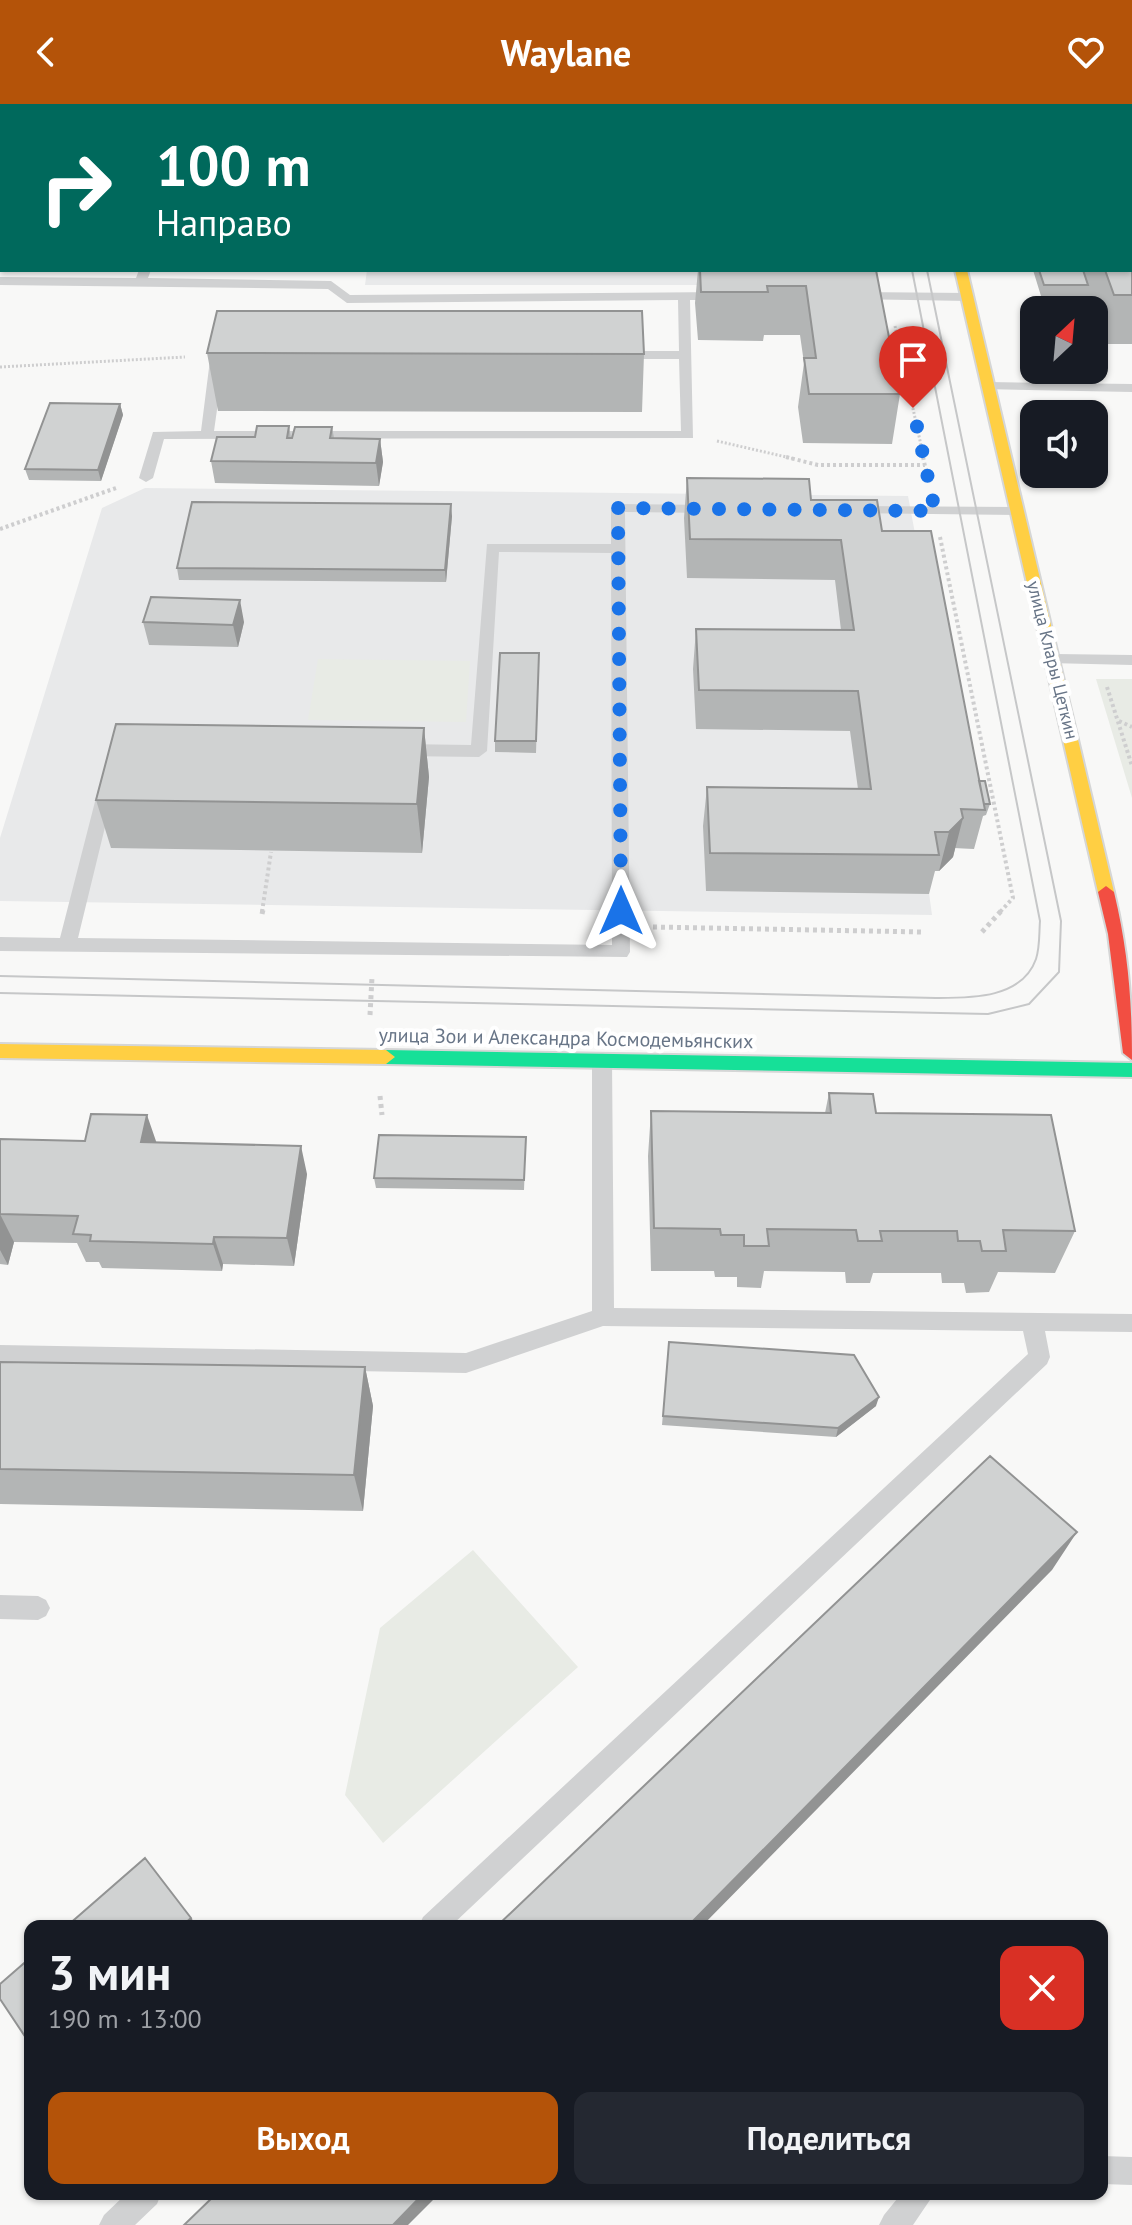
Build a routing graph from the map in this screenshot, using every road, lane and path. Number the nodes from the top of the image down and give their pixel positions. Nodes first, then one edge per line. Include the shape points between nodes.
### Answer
1 (334, 272) edge
2 (962, 272) edge
3 (143, 276) edge
4 (0, 281) edge
5 (331, 285) junction
6 (684, 296) junction
7 (731, 296) edge
8 (841, 296) edge
9 (888, 296) junction
10 (968, 297) junction
11 (226, 355) joint
12 (606, 355) edge
13 (685, 355) junction
14 (0, 367) edge
15 (988, 386) junction
16 (1132, 388) edge
17 (207, 435) junction
18 (688, 435) junction
19 (925, 465) junction
20 (146, 478) joint
21 (726, 509) edge
22 (834, 510) edge
23 (935, 511) junction
24 (1017, 511) junction
25 (0, 529) edge
26 (618, 549) junction
27 (1055, 659) junction
28 (1132, 660) edge
29 (1118, 720) dead end
30 (1132, 727) edge
31 (384, 750) edge
32 (113, 763) edge
33 (271, 852) edge
34 (261, 923) dead end
35 (621, 927) junction
36 (923, 932) dead end
37 (982, 932) dead end
38 (0, 944) edge
39 (67, 945) junction
40 (0, 1051) edge
41 (1132, 1053) edge
42 (602, 1060) junction
43 (1132, 1070) edge
44 (603, 1317) junction
45 (1032, 1322) junction
46 (1132, 1323) edge
47 (0, 1355) edge
48 (0, 1607) edge
49 (38, 1608) dead end
50 (438, 1920) edge
51 (1108, 2170) edge
52 (1132, 2171) edge
53 (141, 2200) edge
54 (915, 2200) edge
55 (114, 2225) edge
56 (894, 2225) edge

1 - 5 lane
2 - 10 street, улица Клары Цеткин
3 - 4 lane
3 - 5 lane
5 - 6 lane via 347,299
6 - 7 lane
6 - 13 lane
8 - 9 lane
9 - 10 lane
9 - 19 path
10 - 15 street, улица Клары Цеткин
11 - 14 path
11 - 17 lane
12 - 13 lane
13 - 18 lane
15 - 16 lane
15 - 24 street, улица Клары Цеткин
17 - 18 lane
17 - 20 lane via 158,435
18 - 19 path via 818,465
19 - 23 path
20 - 25 path
21 - 26 lane via 618,508
22 - 23 lane
23 - 24 lane
23 - 37 path via 1013,898
24 - 27 street, улица Клары Цеткин
26 - 31 lane via 492,547 479,751
26 - 35 lane
27 - 28 lane
27 - 41 street, улица Клары Цеткин via 1116,934
29 - 30 path
32 - 39 lane
33 - 34 path
35 - 36 path
35 - 39 lane via 621,952
38 - 39 lane
40 - 42 street, улица Зои и Александра Космодемьянских
42 - 43 street, улица Зои и Александра Космодемьянских
42 - 44 lane
44 - 45 lane
44 - 47 lane via 466,1363
45 - 46 lane
45 - 50 lane via 1039,1357
48 - 49 lane
51 - 52 lane
53 - 55 lane
54 - 56 lane

